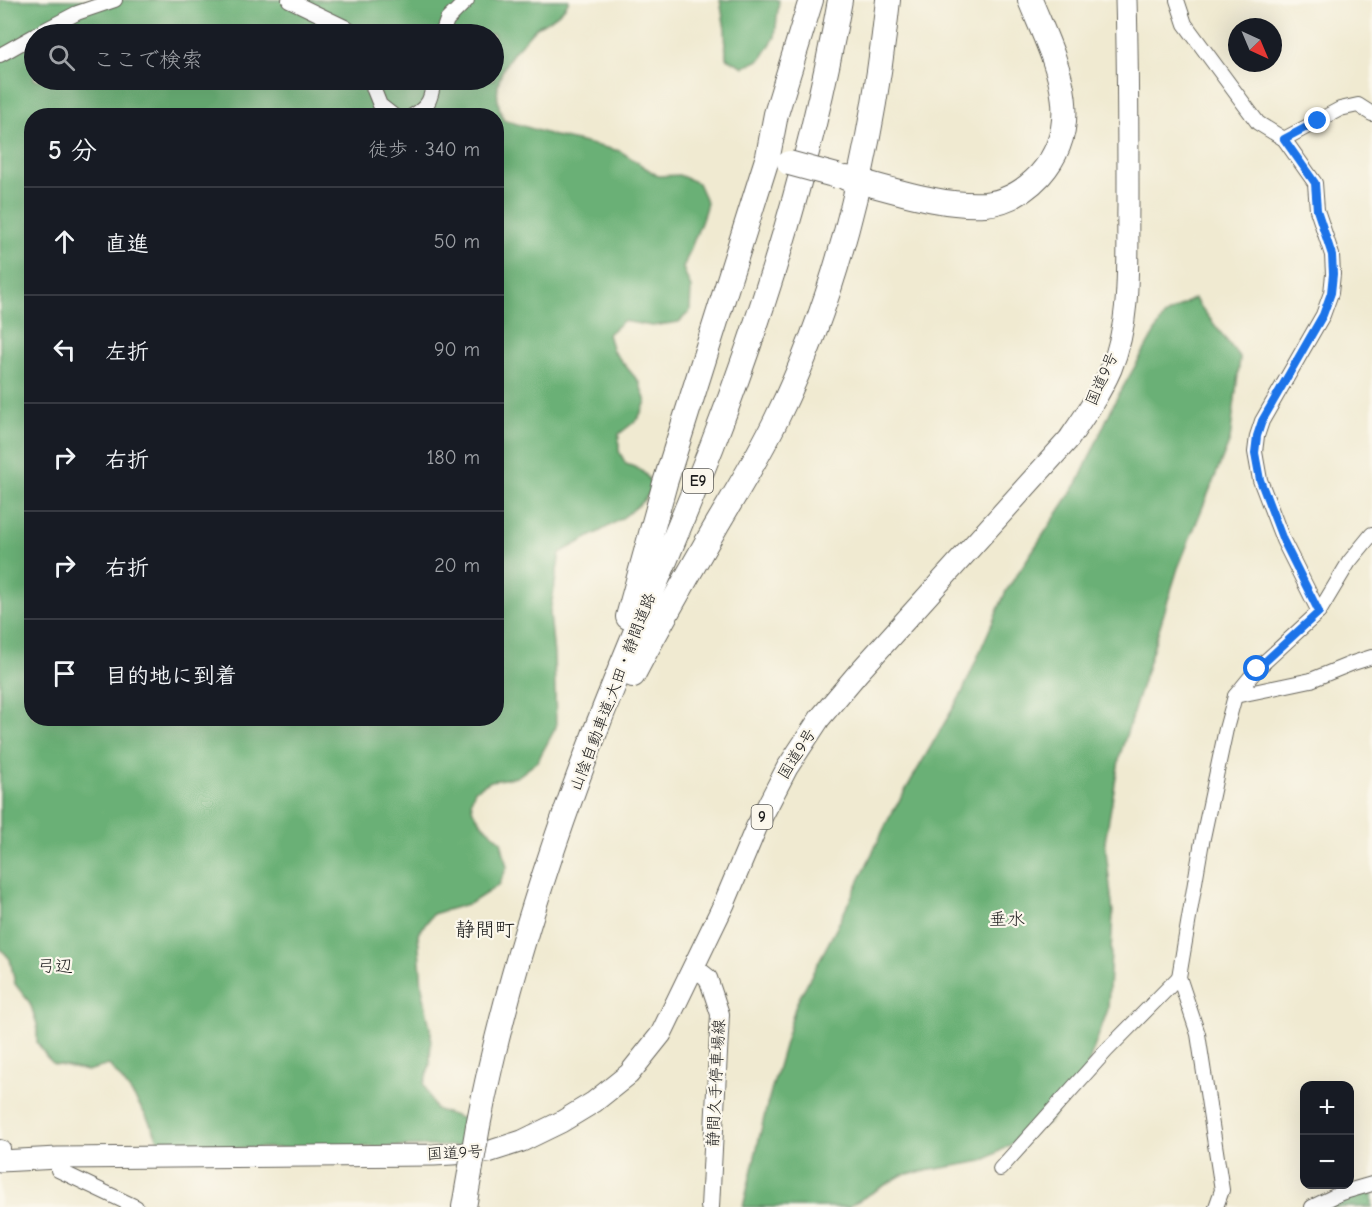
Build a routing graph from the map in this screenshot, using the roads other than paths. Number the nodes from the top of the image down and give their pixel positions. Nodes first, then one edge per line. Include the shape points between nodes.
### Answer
1 (115, 0) edge
2 (289, 0) edge
3 (467, 0) edge
4 (811, 0) edge
5 (840, 0) edge
6 (888, 0) edge
7 (1030, 0) edge
8 (1126, 0) edge
9 (1176, 0) edge
10 (56, 24) edge
11 (339, 24) edge
12 (446, 24) edge
13 (24, 42) edge
14 (0, 55) edge
15 (374, 90) edge
16 (432, 90) edge
17 (384, 108) edge
18 (424, 108) edge
19 (1372, 114) edge
20 (1284, 139) junction
21 (778, 159) junction
22 (849, 179) junction
23 (1372, 534) edge
24 (1319, 612) junction
25 (1372, 657) edge
26 (1234, 696) junction
27 (597, 727) junction
28 (582, 769) junction
29 (694, 967) junction
30 (1179, 977) junction
31 (1, 1152) edge
32 (1000, 1168) dead end
33 (58, 1170) dead end
34 (1372, 1184) edge
35 (136, 1207) edge
36 (464, 1207) edge
37 (710, 1207) edge
38 (1216, 1207) edge
39 (1312, 1207) edge

1 - 10 street
2 - 11 street
3 - 12 street
4 - 21 highway via 777,114
5 - 27 highway, 山陰自動車道;大田・静間道路 / E9 via 829,66 799,188 764,301 712,445
6 - 22 highway via 884,43
7 - 22 highway via 1063,86 1066,120 1048,166 1030,185 1008,199 985,204 925,197
8 - 29 highway, 国道9号 / 9 via 1127,289 1111,368 1069,440 820,718 787,768 756,828
9 - 20 street via 1185,24 1258,123
13 - 14 street
15 - 17 street
16 - 18 street via 431,100
19 - 20 street via 1358,105 1340,109
20 - 24 street via 1315,183 1317,210 1332,255 1333,274 1323,315 1262,421 1255,453 1260,480 1283,540
21 - 22 highway, bridge
21 - 27 highway via 665,483
22 - 28 highway via 820,315 803,362 777,419
23 - 24 street via 1349,562
24 - 26 street via 1257,669
25 - 26 street via 1311,680
26 - 30 street via 1201,847
27 - 28 highway, 山陰自動車道;大田・静間道路 / E9
28 - 36 highway, 山陰自動車道;大田・静間道路 / E9, bridge via 500,1020
29 - 31 highway, 国道9号 / 9 via 661,1034 629,1074 561,1122 488,1152 58,1158
29 - 37 main road, 静間久手停車場線 via 708,978 720,1014
30 - 32 street
30 - 38 street via 1198,1035 1222,1190
33 - 35 street
34 - 39 street

